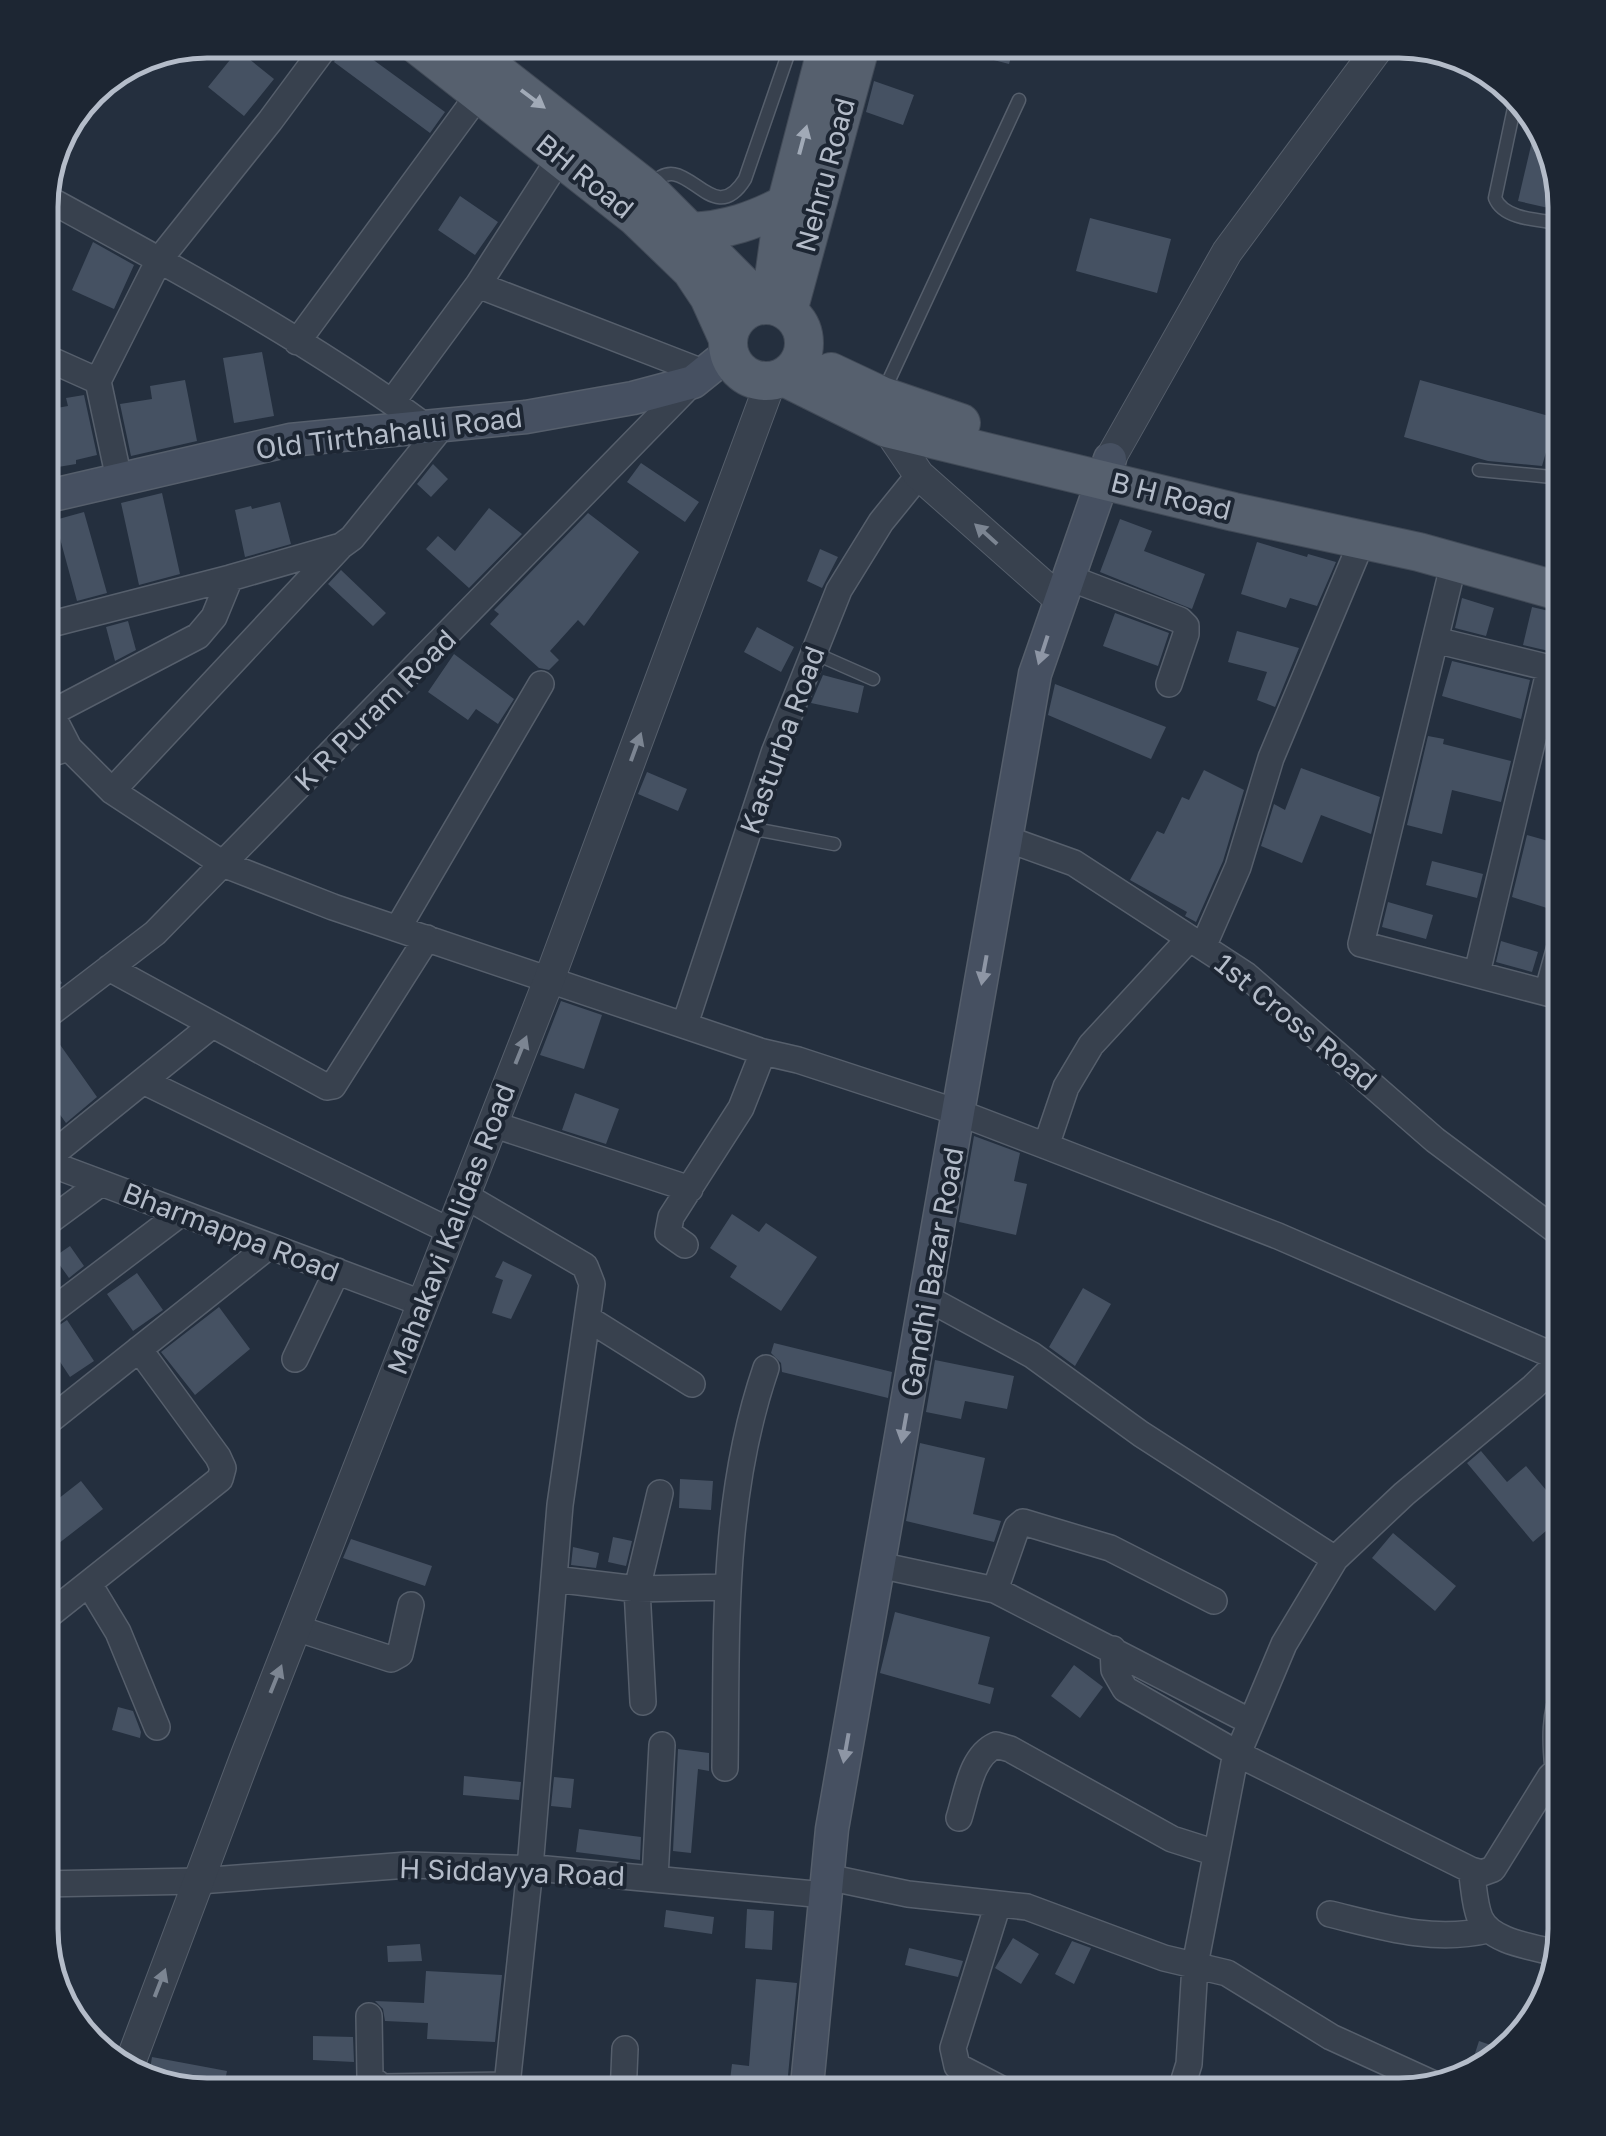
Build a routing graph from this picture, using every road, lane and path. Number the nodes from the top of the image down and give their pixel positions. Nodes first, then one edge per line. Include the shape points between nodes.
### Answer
1 (317, 58) edge
2 (786, 58) edge
3 (824, 58) edge
4 (856, 58) edge
5 (1371, 58) edge
6 (477, 61) edge
7 (1018, 100) dead end
8 (1513, 112) edge
9 (562, 156) junction
10 (648, 190) junction
11 (786, 204) junction
12 (58, 205) edge
13 (1548, 220) edge
14 (690, 232) junction
15 (159, 260) junction
16 (478, 284) junction
17 (773, 306) junction
18 (296, 342) junction
19 (714, 362) junction
20 (58, 363) edge
21 (786, 372) junction
22 (98, 381) junction
23 (392, 402) junction
24 (884, 412) junction
25 (434, 425) junction
26 (1106, 469) junction
27 (1479, 470) dead end
28 (919, 475) junction
29 (1548, 477) edge
30 (118, 480) junction
31 (58, 494) edge
32 (1362, 541) junction
33 (340, 546) junction
34 (1454, 562) junction
35 (1548, 563) edge
36 (230, 578) junction
37 (1063, 588) junction
38 (1548, 588) edge
39 (58, 622) edge
40 (1435, 640) junction
41 (814, 653) junction
42 (1548, 668) edge
43 (872, 679) dead end
44 (541, 684) dead end
45 (1169, 684) dead end
46 (1548, 707) edge
47 (58, 709) edge
48 (58, 726) edge
49 (69, 748) junction
50 (58, 752) edge
51 (112, 791) junction
52 (750, 828) junction
53 (1006, 839) junction
54 (834, 844) dead end
55 (223, 864) junction
56 (398, 928) junction
57 (427, 938) junction
58 (1196, 943) junction
59 (109, 968) junction
60 (1476, 973) junction
61 (549, 980) junction
62 (1548, 993) edge
63 (58, 1008) edge
64 (685, 1024) junction
65 (212, 1026) junction
66 (763, 1052) junction
67 (144, 1081) junction
68 (960, 1113) junction
69 (492, 1124) junction
70 (1046, 1146) junction
71 (57, 1148) edge
72 (57, 1166) edge
73 (101, 1183) junction
74 (690, 1188) junction
75 (464, 1194) junction
76 (181, 1213) junction
77 (57, 1215) edge
78 (1548, 1224) edge
79 (450, 1231) junction
80 (686, 1245) dead end
81 (269, 1246) junction
82 (337, 1272) junction
83 (927, 1298) junction
84 (422, 1303) junction
85 (57, 1307) edge
86 (588, 1318) junction
87 (139, 1349) junction
88 (1548, 1352) edge
89 (295, 1358) dead end
90 (766, 1368) dead end
91 (1548, 1373) edge
92 (692, 1384) dead end
93 (57, 1414) edge
94 (660, 1493) dead end
95 (1335, 1560) junction
96 (879, 1565) junction
97 (554, 1579) junction
98 (89, 1584) junction
99 (728, 1587) junction
100 (638, 1589) junction
101 (995, 1590) junction
102 (1214, 1601) dead end
103 (412, 1606) dead end
104 (57, 1609) edge
105 (296, 1628) junction
106 (1113, 1649) junction
107 (643, 1702) dead end
108 (1251, 1722) junction
109 (156, 1727) dead end
110 (662, 1745) dead end
111 (1238, 1754) junction
112 (725, 1768) dead end
113 (1548, 1789) edge
114 (958, 1818) dead end
115 (1216, 1854) junction
116 (530, 1868) junction
117 (1472, 1870) junction
118 (655, 1878) junction
119 (199, 1881) junction
120 (57, 1884) edge
121 (826, 1886) junction
122 (998, 1904) junction
123 (1330, 1914) dead end
124 (1488, 1930) junction
125 (1547, 1950) edge
126 (1195, 1965) junction
127 (369, 2016) dead end
128 (625, 2049) dead end
129 (132, 2058) edge
130 (1419, 2077) edge
131 (371, 2078) edge
132 (509, 2078) edge
133 (624, 2078) edge
134 (808, 2078) edge
135 (981, 2078) edge
136 (1184, 2078) edge

1 - 15 street
2 - 10 lane via 738,190 716,197 668,171
11 -> 3 main road, Nehru Road
4 - 17 main road, Nehru Road
5 - 26 street via 1227,252
6 - 9 main road, BH Road
6 -> 10 main road, BH Road
6 - 18 street
7 - 24 lane
8 - 13 lane via 1497,206
9 - 16 street
9 - 19 main road, BH Road via 691,270 710,296
10 - 14 main road, BH Road
11 - 14 main road via 726,230
11 - 17 main road, Nehru Road
12 - 15 street
14 - 17 main road, BH Road
15 - 18 street
15 - 22 street
16 - 19 street
16 - 23 street
17 - 19 main road via 739,315
17 - 21 main road via 803,331
18 - 23 street
19 - 21 main road via 745,374
19 - 25 main road, Old Tirthahalli Road via 633,398
19 - 55 street, K R Puram Road
20 - 22 street
21 - 24 main road
61 -> 21 street, Mahakavi Kalidas Road
22 - 30 street
23 - 25 street
24 - 26 main road via 942,419
24 - 28 street
25 - 30 main road, Old Tirthahalli Road via 290,440
25 - 33 street
26 - 32 main road, B H Road
26 - 35 main road via 1425,530
26 - 37 main road, Gandhi Bazar Road
27 - 29 lane
37 -> 28 street
28 - 41 street, Kasturba Road via 839,590
30 - 31 main road, Old Tirthahalli Road
32 - 34 main road, B H Road
32 - 58 street via 1271,758 1238,867
33 - 36 street
33 - 51 street
34 - 38 main road, B H Road
34 - 40 street
36 - 39 street
36 - 47 street via 198,636
37 - 45 street via 1180,620 1186,634
37 -> 53 main road, Gandhi Bazar Road via 1035,674
40 - 42 street
40 - 60 street via 1361,944
41 - 43 lane
41 - 52 street, Kasturba Road
44 - 56 street
46 - 60 street
48 - 49 street
49 - 50 street
49 - 51 street
51 - 55 street
52 - 54 lane
52 - 64 street, Kasturba Road
53 - 58 street, 1st Cross Road via 1074,863
53 -> 68 main road, Gandhi Bazar Road
55 - 56 street
55 - 59 street, K R Puram Road via 155,933
56 - 57 street
57 - 61 street
57 - 65 street via 330,1087
58 - 70 street via 1134,994 1091,1045 1066,1086
58 - 78 street, 1st Cross Road via 1246,975 1436,1140
59 - 63 street, K R Puram Road
59 - 65 street
60 - 62 street
61 - 64 street
69 -> 61 street, Mahakavi Kalidas Road
64 - 66 street
65 - 67 street
66 - 68 street
66 - 74 street via 742,1108
67 - 71 street
67 - 79 street
68 - 70 street
68 - 83 main road, Gandhi Bazar Road
69 - 74 street
69 - 75 street, Mahakavi Kalidas Road
70 - 88 street
72 - 73 street, Bharmappa Road
73 - 76 street, Bharmappa Road
73 - 77 street
74 - 80 street via 667,1227
75 - 79 street, Mahakavi Kalidas Road
75 - 86 street via 585,1266 592,1284
76 - 81 street, Bharmappa Road
76 - 85 street
79 - 84 street, Mahakavi Kalidas Road
81 - 82 street, Bharmappa Road
81 - 87 street
82 - 84 street, Bharmappa Road
82 - 89 street
83 - 95 street via 1032,1355
83 -> 96 main road, Gandhi Bazar Road
84 - 105 street, Mahakavi Kalidas Road
86 - 92 street
86 - 97 street
87 - 93 street
87 - 98 street via 223,1468 220,1480
90 - 99 street via 739,1464
91 - 95 street
94 - 100 street
95 - 108 street via 1284,1644
96 - 101 street
96 -> 121 main road, Gandhi Bazar Road
97 - 100 street
97 - 116 street
98 - 104 street
98 - 109 street via 118,1632
99 - 100 street
99 - 112 street
100 - 107 street
101 - 102 street via 1023,1522 1110,1548
101 - 106 street
103 - 105 street via 400,1654 391,1659
119 -> 105 street, Mahakavi Kalidas Road
106 - 108 street
106 - 111 street via 1125,1690
108 - 111 street
110 - 118 street
111 - 115 street
111 - 117 street
113 - 117 street via 1493,1868
114 - 115 street via 978,1758 996,1744 1172,1839
115 - 126 street
116 - 118 street, H Siddayya Road
116 - 119 street, H Siddayya Road via 408,1865
116 - 132 street
117 - 124 street
118 - 121 street, H Siddayya Road
119 - 120 street, H Siddayya Road
129 -> 119 street, Mahakavi Kalidas Road
121 - 122 street, H Siddayya Road
121 - 134 main road, Gandhi Bazar Road
122 - 126 street, H Siddayya Road via 1027,1907
122 - 135 street via 953,2048 957,2066
123 - 124 street via 1434,1936
124 - 125 street
126 - 130 street, H Siddayya Road via 1228,1973 1331,2037
126 - 136 street
127 - 131 street
128 - 133 street

